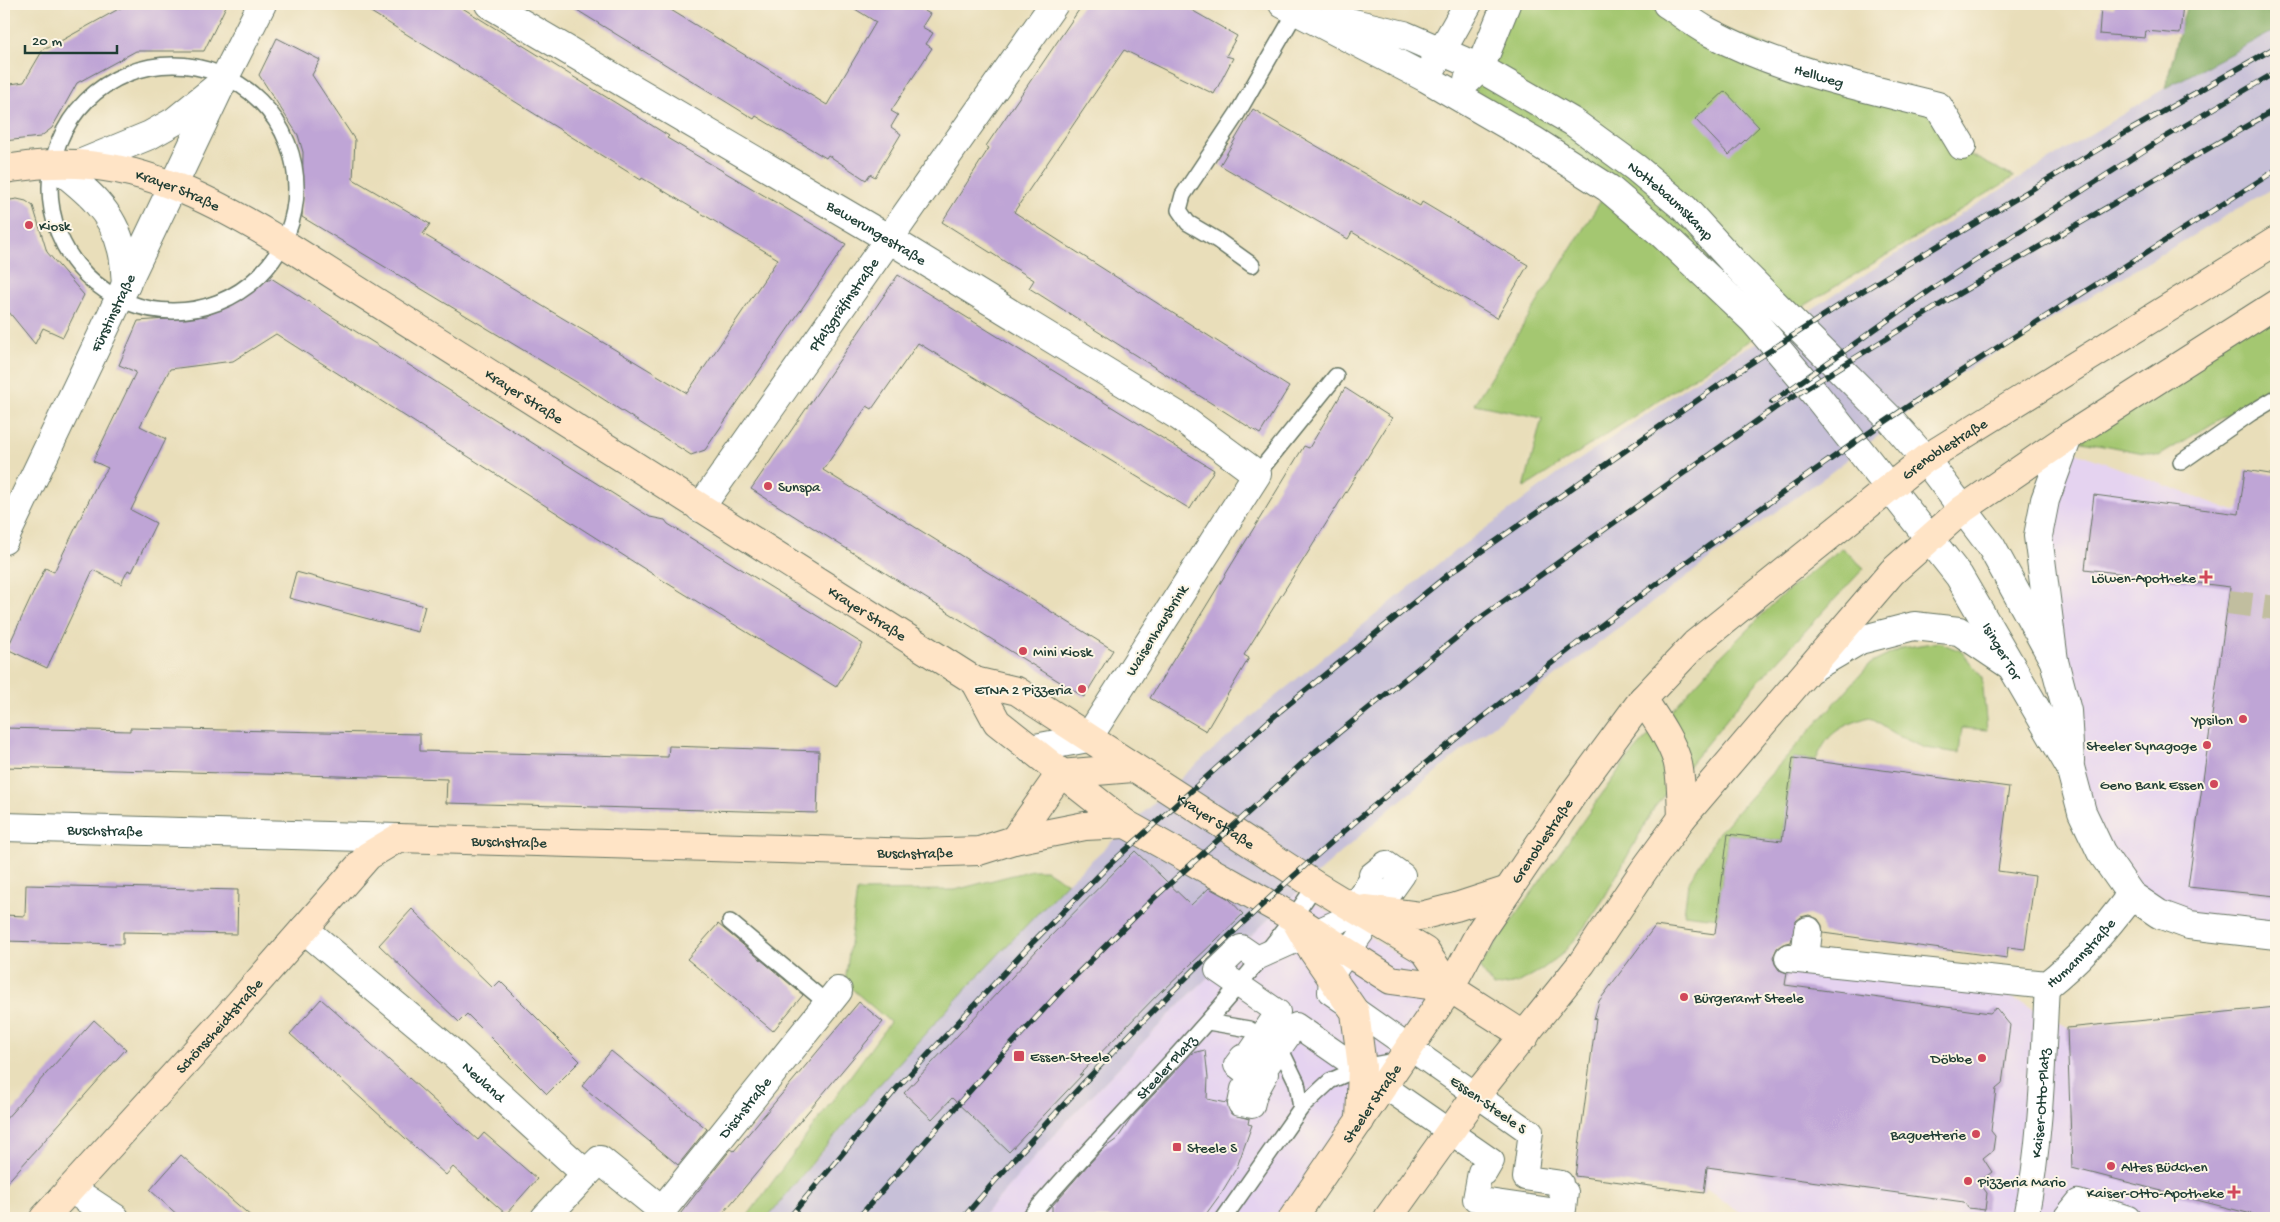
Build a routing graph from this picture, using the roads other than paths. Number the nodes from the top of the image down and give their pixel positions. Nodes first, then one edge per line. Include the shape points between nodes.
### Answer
1 (262, 4) edge
2 (490, 4) edge
3 (1054, 4) edge
4 (1468, 4) edge
5 (1506, 4) edge
6 (1667, 4) edge
7 (1290, 7) edge
8 (1442, 52) junction
9 (1480, 68) junction
10 (1426, 78) junction
11 (224, 79) junction
12 (1454, 93) junction
13 (1962, 146) dead end
14 (65, 164) junction
15 (4, 169) edge
16 (174, 185) junction
17 (889, 239) junction
18 (280, 241) junction
19 (2276, 241) edge
20 (1252, 265) dead end
21 (123, 292) junction
22 (2276, 304) edge
23 (1336, 376) dead end
24 (2276, 398) edge
25 (2068, 437) junction
26 (1924, 459) junction
27 (2182, 462) dead end
28 (1257, 474) junction
29 (1889, 486) junction
30 (700, 508) junction
31 (1963, 509) junction
32 (1928, 539) junction
33 (4, 540) edge
34 (2054, 661) junction
35 (2014, 668) junction
36 (1807, 671) junction
37 (975, 681) junction
38 (1643, 699) junction
39 (1088, 738) junction
40 (1030, 750) junction
41 (2070, 767) junction
42 (1133, 768) junction
43 (1060, 774) junction
44 (1682, 818) junction
45 (1126, 824) junction
46 (4, 827) edge
47 (398, 838) junction
48 (1014, 840) junction
49 (1315, 885) junction
50 (1508, 890) junction
51 (2131, 895) junction
52 (1351, 907) junction
53 (1294, 918) junction
54 (730, 922) dead end
55 (304, 929) junction
56 (1808, 931) dead end
57 (2276, 935) edge
58 (2047, 985) junction
59 (1450, 988) junction
60 (833, 997) joint
61 (1278, 1012) joint
62 (1208, 1022) junction
63 (1525, 1036) junction
64 (1402, 1060) junction
65 (1362, 1067) junction
66 (1301, 1108) junction
67 (1360, 1121) junction
68 (586, 1174) junction
69 (71, 1189) junction
70 (44, 1218) edge
71 (115, 1218) edge
72 (545, 1218) edge
73 (1029, 1218) edge
74 (1224, 1218) edge
75 (1293, 1218) edge
76 (1388, 1218) edge
77 (2026, 1218) edge
78 (2065, 1218) edge
79 (2128, 1218) edge

1 - 11 street, Fürstinstraße
2 - 17 street, Bewerungestraße
3 - 17 street, Pfalzgräfinstraße
4 - 8 street
5 - 9 street
6 - 13 street, Hellweg via 1708,31 1764,58 1938,106
7 - 8 street, Nottebaumskamp via 1404,35
7 - 10 street, Nottebaumskamp
7 - 20 lane via 1237,114 1183,195 1178,210 1188,223
8 - 9 street, Nottebaumskamp
8 - 10 street
9 - 12 street
9 - 26 street, Nottebaumskamp via 1572,122 1684,208 1891,420
10 - 12 street, Nottebaumskamp
11 - 14 street, Fürstinstraße via 175,121 150,135
11 - 14 lane via 199,66 143,67 88,93 66,134
11 - 16 street, Fürstinstraße
11 - 18 lane via 252,91 270,113 290,148 295,176 292,212
12 - 29 street, Nottebaumskamp via 1608,188 1662,234 1753,320
14 - 15 main road, Krayer Straße
14 - 16 main road, Krayer Straße via 141,174
14 - 21 street via 108,216 122,249
14 - 21 lane via 50,204 58,236 70,257 91,281
16 - 18 main road, Krayer Straße via 215,203
16 - 21 street, Fürstinstraße
17 - 28 street, Bewerungestraße via 1180,417
17 - 30 street, Pfalzgräfinstraße
18 - 21 lane via 261,273 231,298 200,310 156,312
18 - 30 main road, Krayer Straße
19 - 26 main road, Grenoblestraße
21 - 33 street, Fürstinstraße
22 - 25 main road
23 - 28 lane
24 - 27 lane
25 - 31 main road
25 - 34 street, Isinger Tor via 2045,500 2038,536
26 - 29 main road, Grenoblestraße
26 - 31 street, Nottebaumskamp
28 - 39 street, Waisenhausbrink
29 - 32 street, Nottebaumskamp
29 - 38 main road, Grenoblestraße via 1695,644
30 - 37 main road, Krayer Straße
31 - 32 main road
31 - 34 street, Isinger Tor via 1991,546
32 - 35 street, Isinger Tor via 1959,576
32 - 36 main road via 1892,572
34 - 41 street, Isinger Tor via 2067,711
35 - 36 street via 1959,631 1914,626 1860,640
35 - 41 street, Isinger Tor
36 - 44 main road
37 - 39 main road, Krayer Straße via 1017,691
37 - 40 main road, Krayer Straße via 997,722
38 - 44 main road via 1677,759
38 - 50 main road, Grenoblestraße
39 - 40 street
39 - 42 main road, Krayer Straße
40 - 43 main road, Krayer Straße
41 - 51 street, Isinger Tor via 2082,812 2101,852
42 - 43 main road
42 - 49 main road, Krayer Straße
43 - 45 main road, Krayer Straße
43 - 48 main road
44 - 63 main road via 1582,963
45 - 48 main road, Buschstraße via 1085,826
45 - 53 main road, Krayer Straße
46 - 47 street, Buschstraße
47 - 48 main road, Buschstraße via 918,853 980,851
47 - 55 main road, Schönscheidtstraße via 368,856
49 - 52 main road, Krayer Straße
49 - 53 lane
50 - 52 main road, Krayer Straße via 1420,916
50 - 59 main road, Grenoblestraße via 1480,932
51 - 57 street via 2158,914 2189,925
51 - 58 street, Humannstraße via 2103,933 2073,965
52 - 59 main road, Krayer Straße via 1425,951
53 - 59 main road, Krayer Straße via 1391,980
53 - 62 lane
53 - 65 main road via 1355,1012
54 - 60 lane, Dischstraße
55 - 68 street, Neuland via 455,1055
55 - 69 main road, Schönscheidtstraße
56 - 58 street, Humannstraße via 1797,959
58 - 77 street, Kaiser-Otto-Platz via 2040,1115
59 - 63 main road, Krayer Straße
59 - 64 main road, Steeler Straße
60 - 68 street, Dischstraße via 662,1210 600,1160
61 - 61 street, Essen-Steele S via 1218,970 1241,947 1257,958 1344,919 1373,877 1371,875 1386,864 1394,869 1402,875 1331,976 1330,992 1525,1129 1531,1130 1525,1178 1561,1183 1560,1191 1566,1192 1564,1208 1557,1211 1475,1199 1480,1172 1485,1172 1492,1161 1296,1025 1265,1069 1266,1074 1252,1106 1240,1104 1242,1089 1252,1077 1236,1065 1242,1057 1247,1057
62 - 66 lane, Steeler Platz via 1249,1029 1279,1046 1297,1083
62 - 73 lane, Steeler Platz
63 - 76 main road via 1471,1102
64 - 65 lane
64 - 67 main road, Steeler Straße
65 - 66 lane via 1330,1081
65 - 67 main road
66 - 74 lane
67 - 75 main road, Steeler Straße
68 - 72 street
69 - 70 main road, Schönscheidtstraße
69 - 71 street
78 - 79 street via 2078,1202

